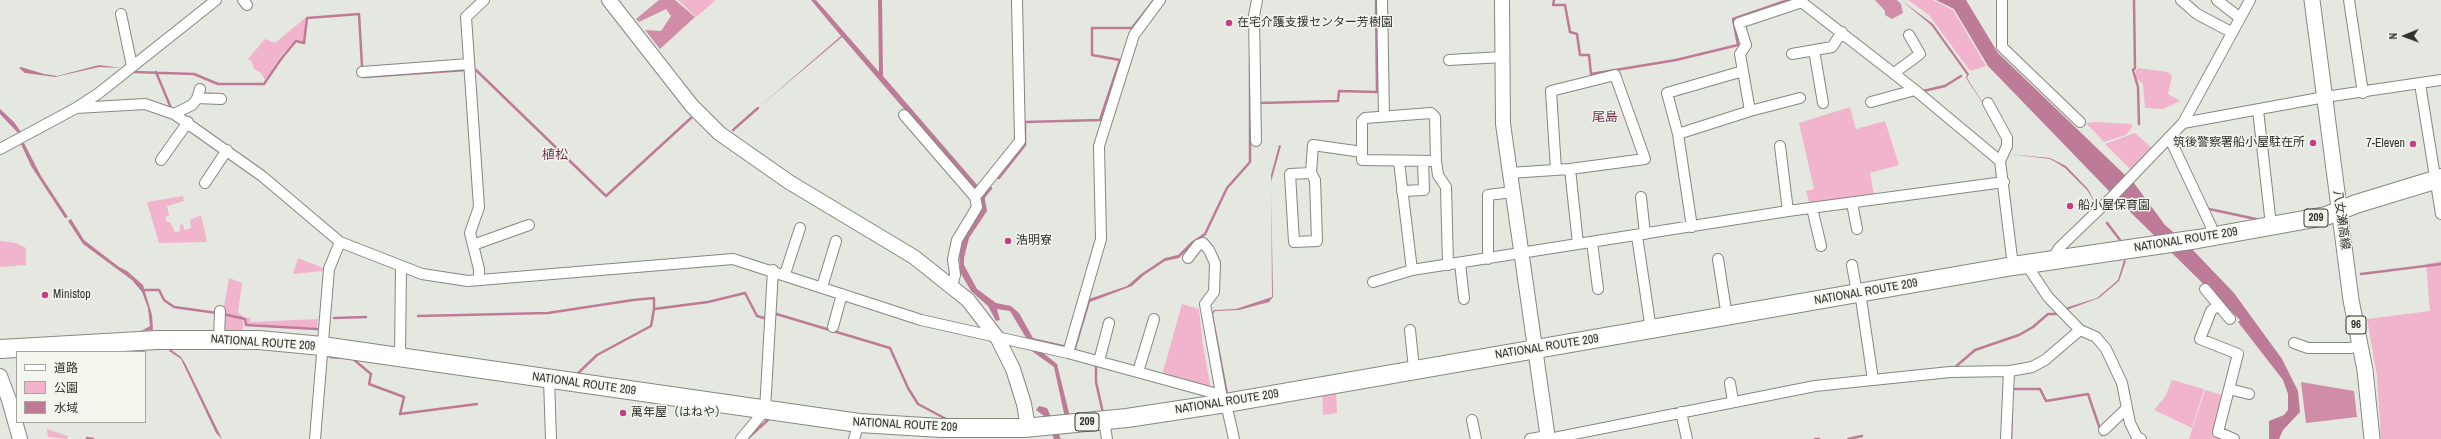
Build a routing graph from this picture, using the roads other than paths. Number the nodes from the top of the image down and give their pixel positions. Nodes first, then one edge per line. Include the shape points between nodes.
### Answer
1 (216, 0) edge
2 (484, 0) edge
3 (609, 0) edge
4 (1017, 0) edge
5 (1160, 0) edge
6 (1257, 0) edge
7 (1382, 0) edge
8 (1502, 0) edge
9 (2002, 0) edge
10 (2181, 0) edge
11 (2217, 0) edge
12 (2250, 0) edge
13 (2312, 0) edge
14 (2349, 0) edge
15 (1801, 1) edge
16 (121, 14) dead end
17 (2240, 18) junction
18 (1842, 32) junction
19 (2231, 32) junction
20 (1909, 34) dead end
21 (1814, 50) junction
22 (1792, 54) dead end
23 (1503, 57) junction
24 (1449, 60) dead end
25 (469, 64) junction
26 (132, 66) junction
27 (1743, 71) junction
28 (362, 72) dead end
29 (1894, 73) junction
30 (2441, 80) edge
31 (2420, 84) junction
32 (1915, 90) junction
33 (2363, 93) junction
34 (1800, 98) dead end
35 (2324, 98) junction
36 (221, 99) dead end
37 (1823, 102) dead end
38 (1871, 102) dead end
39 (1988, 103) dead end
40 (76, 108) junction
41 (2258, 110) junction
42 (1750, 111) junction
43 (174, 114) junction
44 (904, 116) dead end
45 (1384, 116) junction
46 (188, 122) junction
47 (2080, 122) dead end
48 (2183, 123) junction
49 (1678, 134) junction
50 (2169, 137) junction
51 (1256, 141) dead end
52 (1780, 146) dead end
53 (0, 150) edge
54 (227, 150) junction
55 (1362, 152) junction
56 (161, 160) dead end
57 (1423, 161) junction
58 (1436, 161) junction
59 (2000, 161) junction
60 (1399, 162) junction
61 (1570, 169) junction
62 (1556, 170) junction
63 (1312, 173) junction
64 (1509, 173) junction
65 (2438, 179) edge
66 (2004, 182) junction
67 (205, 183) dead end
68 (1402, 191) junction
69 (1512, 192) junction
70 (975, 197) junction
71 (1642, 197) dead end
72 (1852, 203) junction
73 (1812, 208) junction
74 (2340, 210) junction
75 (1788, 211) junction
76 (2441, 214) edge
77 (529, 225) dead end
78 (2271, 225) junction
79 (1692, 227) junction
80 (800, 228) dead end
81 (1857, 229) dead end
82 (1641, 235) junction
83 (2210, 236) junction
84 (836, 241) dead end
85 (340, 242) junction
86 (1592, 242) junction
87 (1578, 244) junction
88 (473, 245) junction
89 (1821, 246) dead end
90 (1522, 254) junction
91 (1188, 258) dead end
92 (1488, 259) junction
93 (1718, 259) dead end
94 (2052, 260) junction
95 (1460, 263) junction
96 (1448, 265) junction
97 (1852, 265) dead end
98 (2020, 265) junction
99 (401, 266) junction
100 (773, 270) junction
101 (1412, 270) junction
102 (785, 274) junction
103 (479, 280) junction
104 (1373, 282) dead end
105 (952, 286) junction
106 (822, 287) junction
107 (1598, 289) dead end
108 (2205, 290) dead end
109 (1858, 293) junction
110 (842, 294) junction
111 (1464, 299) dead end
112 (2218, 305) junction
113 (220, 311) dead end
114 (1727, 317) junction
115 (1154, 319) dead end
116 (2230, 319) dead end
117 (1109, 323) dead end
118 (833, 327) dead end
119 (1410, 330) dead end
120 (1651, 330) junction
121 (2080, 330) junction
122 (219, 339) junction
123 (998, 339) junction
124 (2294, 343) dead end
125 (322, 346) junction
126 (2360, 346) junction
127 (1536, 348) junction
128 (0, 349) edge
129 (1068, 353) junction
130 (400, 358) junction
131 (1099, 361) junction
132 (1414, 369) junction
133 (2009, 371) junction
134 (1138, 372) junction
135 (0, 376) edge
136 (550, 379) junction
137 (1873, 380) junction
138 (1730, 383) dead end
139 (2229, 389) junction
140 (2249, 394) dead end
141 (1223, 400) junction
142 (1732, 402) junction
143 (2127, 408) junction
144 (765, 410) junction
145 (1681, 412) junction
146 (1104, 420) junction
147 (1472, 420) dead end
148 (1028, 427) junction
149 (2104, 430) dead end
150 (856, 431) edge
151 (1548, 438) edge
152 (20, 439) edge
153 (315, 439) edge
154 (552, 439) edge
155 (741, 439) edge
156 (1106, 439) edge
157 (1234, 439) edge
158 (1476, 439) edge
159 (1530, 439) edge
160 (1687, 439) edge
161 (2006, 439) edge
162 (2141, 439) edge
163 (2234, 439) edge
164 (2372, 439) edge

1 - 26 street
2 - 25 street via 466,17
3 - 105 street via 692,106 719,133 789,182 914,257
4 - 70 street via 1020,141
5 - 129 street via 1134,35 1099,146 1101,239
6 - 51 street via 1254,16
7 - 45 street
8 - 23 street
9 - 47 street via 2002,47
10 - 19 street via 2197,14
11 - 17 street
12 - 17 street
13 - 35 main road, 八女瀬高線 / 96
14 - 33 street
15 - 18 street
15 - 27 street via 1739,23 1746,45 1740,54
16 - 26 street
17 - 19 street
18 - 21 street via 1832,47
18 - 29 street
19 - 48 street
20 - 29 street via 1920,54
21 - 22 street
21 - 37 street
23 - 24 street
23 - 64 street via 1503,124
25 - 28 street
25 - 88 street via 479,207 470,234
26 - 40 street
27 - 42 street
27 - 49 street via 1667,92
29 - 32 street
30 - 31 street
31 - 33 street
31 - 65 street
32 - 38 street
32 - 59 street
33 - 35 street
34 - 42 street
35 - 41 street
35 - 74 main road, 八女瀬高線 / 96
36 - 43 street via 199,94 192,105
39 - 59 street via 2007,138 2007,146
40 - 43 street via 145,104
40 - 53 street
41 - 48 street
41 - 78 street
42 - 49 street
43 - 46 street
44 - 70 street
45 - 55 street via 1365,118 1362,121
45 - 58 street via 1431,113 1435,117
46 - 54 street
46 - 56 street
48 - 50 street
49 - 79 street
50 - 83 street via 2211,226
50 - 94 street via 2059,248
52 - 75 street
54 - 67 street
54 - 85 street
55 - 60 street via 1362,160 1381,159
55 - 63 street via 1312,146
57 - 58 street
57 - 60 street
57 - 68 street via 1424,190
58 - 96 street via 1438,175 1446,187
59 - 66 street
60 - 68 street
61 - 62 street
61 - 62 street via 1645,159 1615,75 1551,91
61 - 87 street
62 - 64 street
63 - 63 street via 1315,180 1317,241 1294,242 1290,174
64 - 69 street
65 - 74 highway, NATIONAL ROUTE 209 / 209
65 - 76 street
66 - 72 street
66 - 98 street
68 - 101 street
69 - 90 street
69 - 92 street via 1488,194
70 - 105 street via 977,206 957,240
71 - 82 street
72 - 73 street
72 - 81 street
73 - 75 street
73 - 89 street
74 - 78 highway, NATIONAL ROUTE 209 / 209 via 2326,216
74 - 126 main road, 八女瀬高線 / 96 via 2351,300
75 - 79 street
77 - 88 street
78 - 83 highway, NATIONAL ROUTE 209 / 209
79 - 82 street
80 - 102 street
82 - 86 street
82 - 120 street
83 - 94 highway, NATIONAL ROUTE 209 / 209
84 - 106 street
85 - 99 street
85 - 125 street via 329,269
86 - 87 street
86 - 107 street
87 - 90 street
88 - 103 street
90 - 92 street
90 - 127 street
91 - 141 street via 1198,245 1203,243 1215,263 1214,292 1205,304
92 - 95 street
93 - 114 street
94 - 98 highway, NATIONAL ROUTE 209 / 209
95 - 96 street
95 - 111 street
96 - 101 street
97 - 109 street
98 - 109 highway, NATIONAL ROUTE 209 / 209
98 - 121 street
99 - 103 street via 445,279
99 - 130 street
100 - 102 street
100 - 103 street via 733,259
100 - 144 street
101 - 104 street
102 - 106 street
105 - 123 street via 968,300
106 - 110 street
108 - 112 street
109 - 114 highway, NATIONAL ROUTE 209 / 209
109 - 137 street
110 - 118 street
110 - 123 street via 921,320
112 - 116 street
112 - 139 street via 2211,311 2200,339 2238,354
113 - 122 street
114 - 120 highway, NATIONAL ROUTE 209 / 209
115 - 134 street
117 - 131 street
119 - 132 street
120 - 127 highway, NATIONAL ROUTE 209 / 209
121 - 133 street via 2045,360 2032,367
121 - 143 street via 2096,337 2106,348 2122,383
122 - 125 highway, NATIONAL ROUTE 209 / 209
122 - 128 highway, NATIONAL ROUTE 209 / 209
123 - 129 street
123 - 148 street via 1013,369
124 - 126 street via 2308,348
125 - 130 highway, NATIONAL ROUTE 209 / 209
125 - 153 street
126 - 164 main road, 八女瀬高線 / 96
127 - 132 highway, NATIONAL ROUTE 209 / 209
127 - 151 street
129 - 131 street
130 - 136 highway, NATIONAL ROUTE 209 / 209
131 - 134 street
132 - 141 highway, NATIONAL ROUTE 209 / 209
133 - 137 street via 1950,372
133 - 161 street
134 - 141 street
135 - 152 street
136 - 144 highway, NATIONAL ROUTE 209 / 209
136 - 154 street
137 - 142 street via 1815,386
138 - 142 street
139 - 140 street
139 - 163 street via 2218,432
141 - 146 highway, NATIONAL ROUTE 209 / 209
141 - 157 street
142 - 145 street
143 - 149 street
143 - 162 street via 2130,423 2137,437
144 - 150 highway, NATIONAL ROUTE 209 / 209
144 - 155 street
145 - 151 street
145 - 160 street
146 - 148 highway, NATIONAL ROUTE 209 / 209
146 - 156 street
147 - 158 street
148 - 150 highway, NATIONAL ROUTE 209 / 209
151 - 159 street

